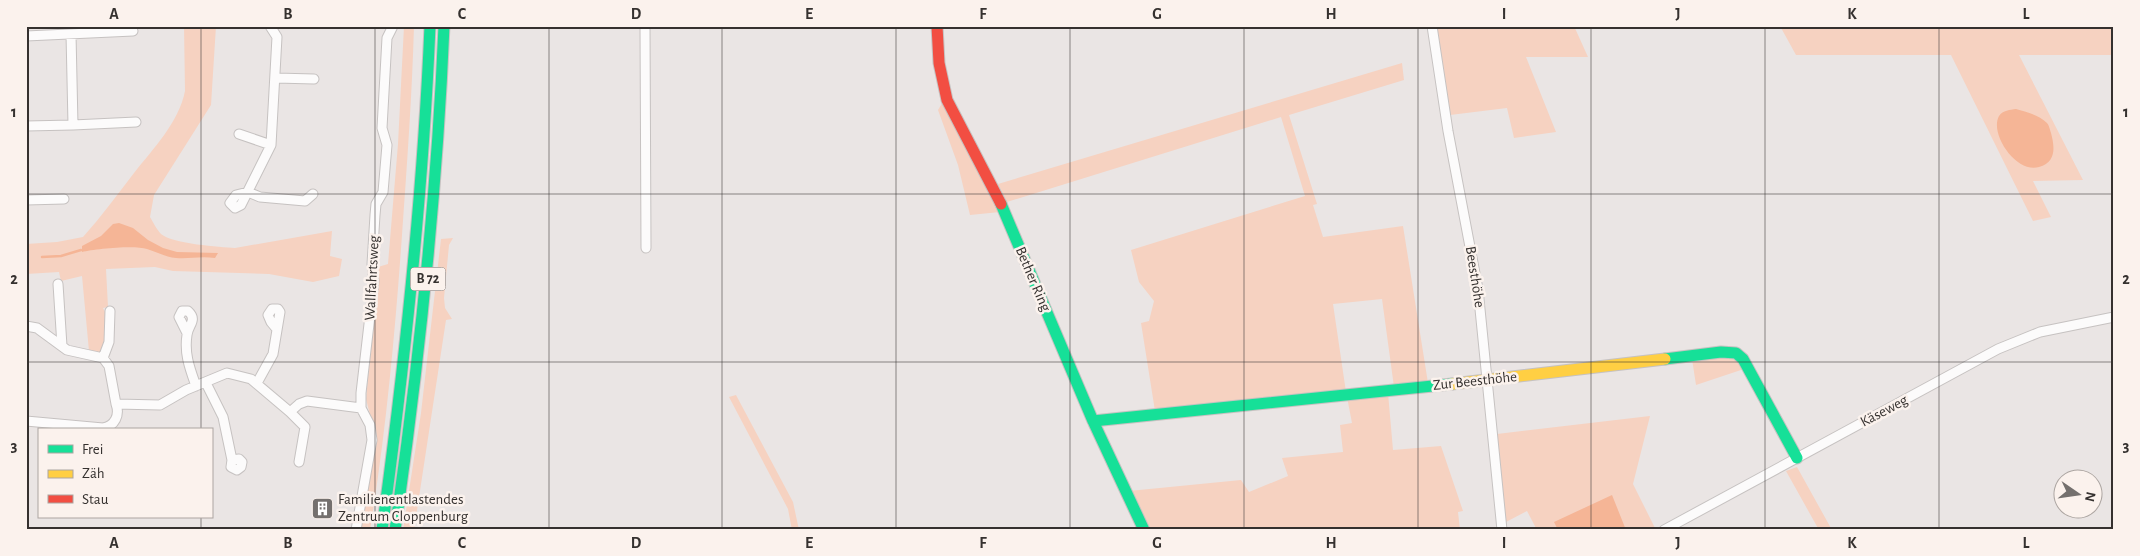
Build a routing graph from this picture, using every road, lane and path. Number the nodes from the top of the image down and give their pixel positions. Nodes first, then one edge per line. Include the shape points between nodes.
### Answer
1 (270, 26) edge
2 (393, 26) edge
3 (430, 26) edge
4 (444, 26) edge
5 (645, 26) edge
6 (937, 26) edge
7 (1432, 26) edge
8 (133, 30) dead end
9 (39, 31) edge
10 (71, 34) junction
11 (26, 36) edge
12 (276, 78) junction
13 (314, 79) dead end
14 (136, 122) dead end
15 (73, 125) junction
16 (26, 126) edge
17 (239, 134) dead end
18 (271, 145) junction
19 (313, 194) dead end
20 (64, 199) dead end
21 (26, 200) edge
22 (646, 248) dead end
23 (58, 284) dead end
24 (110, 311) dead end
25 (2114, 317) edge
26 (26, 326) edge
27 (276, 328) dead end
28 (187, 333) dead end
29 (62, 346) junction
30 (103, 358) junction
31 (1488, 380) junction
32 (257, 383) junction
33 (201, 384) junction
34 (116, 404) junction
35 (361, 408) junction
36 (290, 412) junction
37 (26, 421) edge
38 (1093, 421) junction
39 (114, 427) edge
40 (1797, 458) junction
41 (232, 460) dead end
42 (299, 462) dead end
43 (356, 530) edge
44 (382, 530) edge
45 (395, 530) edge
46 (1144, 530) edge
47 (1502, 530) edge
48 (1664, 530) edge

1 - 12 street via 277,37
2 - 35 street, Wallfahrtsweg via 386,38 382,128 386,154 383,192 376,204 374,281
3 - 44 main road, B 72 via 418,242 400,407
4 - 45 main road, B 72 via 442,102 427,280
5 - 22 street
6 - 38 main road, Bether Ring via 939,63 947,100 1006,214
7 - 31 street, Beesthöhe via 1448,132 1478,289
8 - 10 street
9 - 10 street
9 - 11 street
10 - 15 street
12 - 13 street
12 - 18 street
14 - 15 street
15 - 16 street
17 - 18 street
18 - 19 street via 248,192 260,197 305,200
20 - 21 street
23 - 29 street
24 - 30 street via 109,342
25 - 40 street, Käseweg via 2040,332 1998,349
26 - 29 street via 37,328
27 - 32 street via 273,354
28 - 33 street via 186,359
29 - 30 street
30 - 34 street via 109,366
31 - 38 main road, Zur Beesthöhe
31 - 40 main road, Zur Beesthöhe via 1721,352 1736,353 1744,359
31 - 47 street, Beesthöhe
32 - 33 street via 227,373
32 - 36 street
33 - 34 street via 160,405
33 - 41 street via 223,417
34 - 39 street
35 - 36 street via 308,401
35 - 43 street, Wallfahrtsweg via 370,425 372,440
36 - 42 street via 305,427
37 - 39 street
38 - 46 main road, Bether Ring
40 - 48 street, Käseweg

